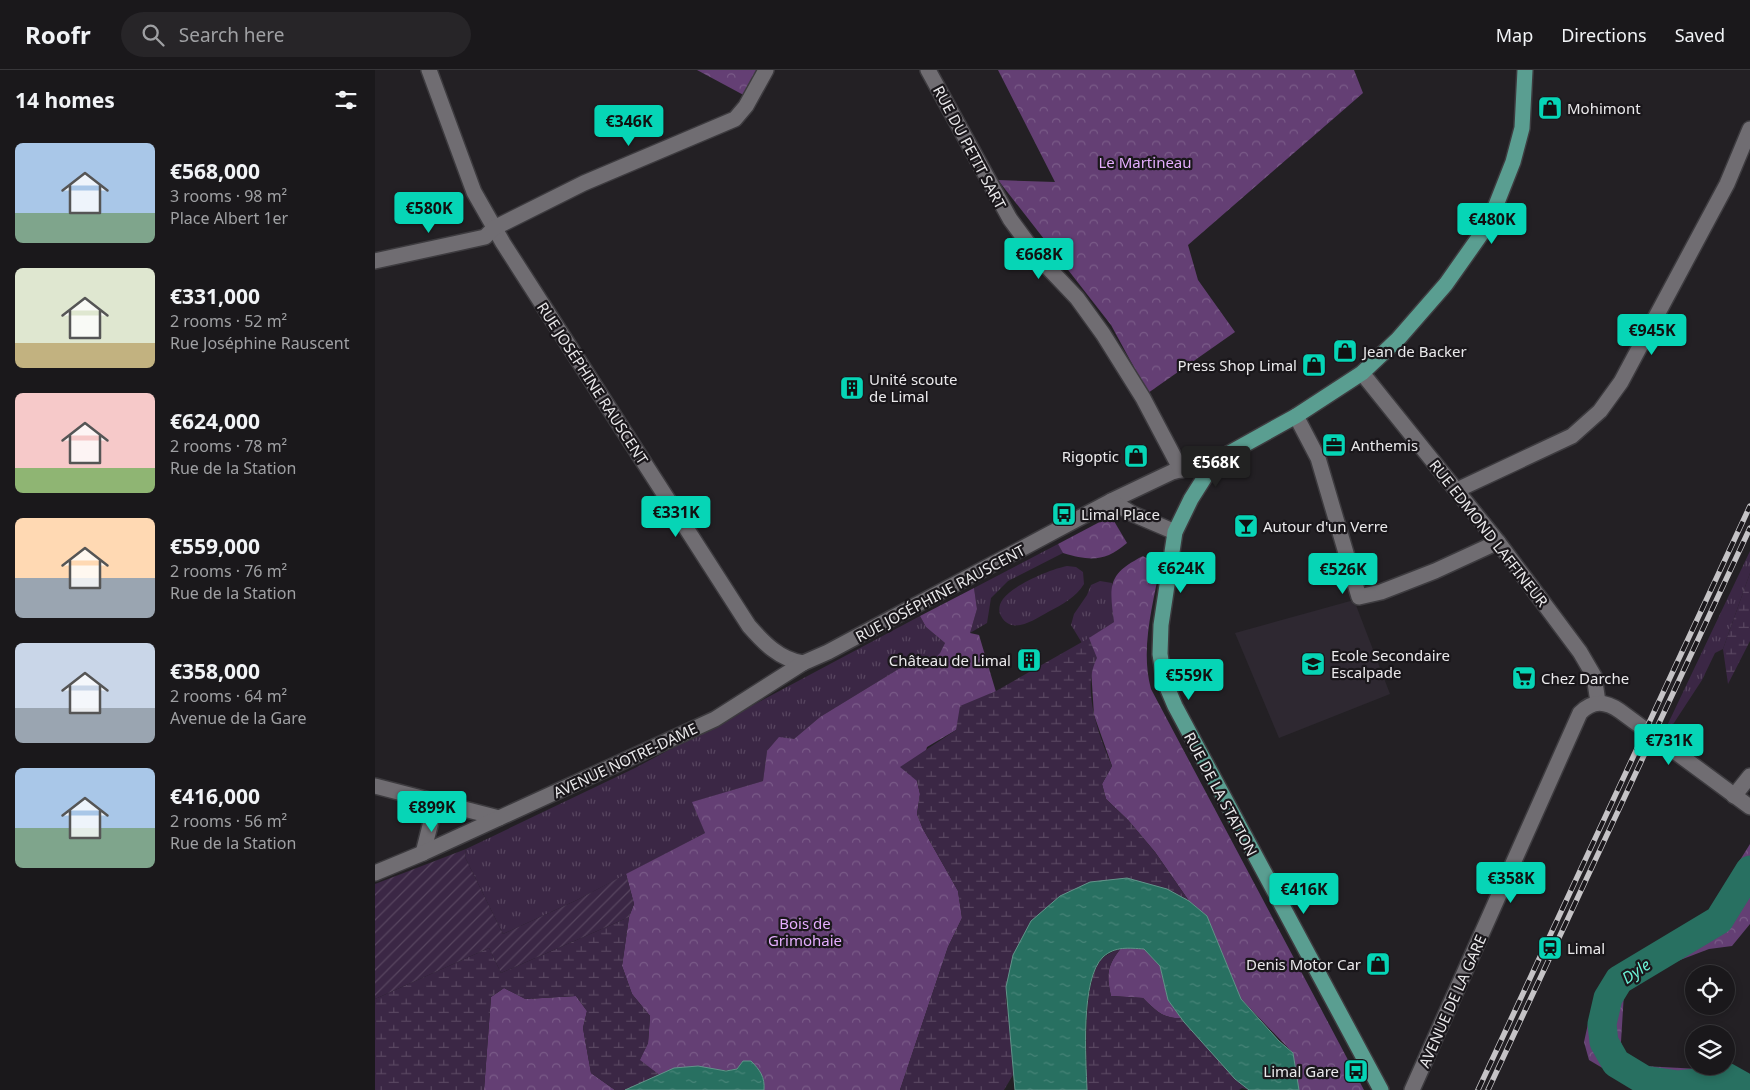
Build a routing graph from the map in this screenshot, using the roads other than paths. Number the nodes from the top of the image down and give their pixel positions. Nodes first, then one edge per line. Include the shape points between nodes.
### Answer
1 (429, 70) edge
2 (766, 70) edge
3 (928, 70) edge
4 (1525, 70) edge
5 (1750, 129) edge
6 (494, 228) junction
7 (375, 261) edge
8 (1362, 373) junction
9 (1297, 416) junction
10 (1215, 461) junction
11 (1181, 470) junction
12 (1457, 490) junction
13 (1111, 502) junction
14 (1175, 532) junction
15 (1498, 542) junction
16 (803, 663) junction
17 (1598, 702) junction
18 (1750, 776) edge
19 (375, 786) edge
20 (1734, 796) junction
21 (436, 802) junction
22 (1750, 807) edge
23 (499, 818) junction
24 (423, 854) junction
25 (375, 872) edge
26 (1381, 1090) edge
27 (1412, 1090) edge

1 - 6 street, RUE JOSÉPHINE RAUSCENT via 474,192
2 - 6 street via 735,119 584,183
3 - 11 street, RUE DU PETIT SART via 1010,219 1103,334 1143,398
4 - 8 main road via 1522,128 1513,162 1489,223 1446,284 1398,340
5 - 12 street via 1722,192 1621,382 1600,411 1572,436
6 - 7 street via 485,238
6 - 16 street, RUE JOSÉPHINE RAUSCENT via 749,626 771,649
8 - 9 main road
8 - 12 street, RUE EDMOND LAFFINEUR
9 - 10 main road
9 - 15 street via 1321,467 1359,597 1435,571
10 - 11 street, RUE JOSÉPHINE RAUSCENT
10 - 14 main road, RUE DE LA STATION
11 - 13 street, RUE JOSÉPHINE RAUSCENT
12 - 15 street, RUE EDMOND LAFFINEUR
13 - 14 street
13 - 16 street, RUE JOSÉPHINE RAUSCENT
14 - 26 main road, RUE DE LA STATION via 1161,625 1160,654 1165,680 1200,755
15 - 17 street, RUE EDMOND LAFFINEUR via 1580,652 1594,676
16 - 23 street, AVENUE NOTRE-DAME via 715,719
17 - 20 street via 1620,711
17 - 27 street, AVENUE DE LA GARE via 1580,713
18 - 20 street
19 - 21 street
20 - 22 street
21 - 23 street
21 - 24 street
23 - 24 street, AVENUE NOTRE-DAME
24 - 25 street, AVENUE NOTRE-DAME

